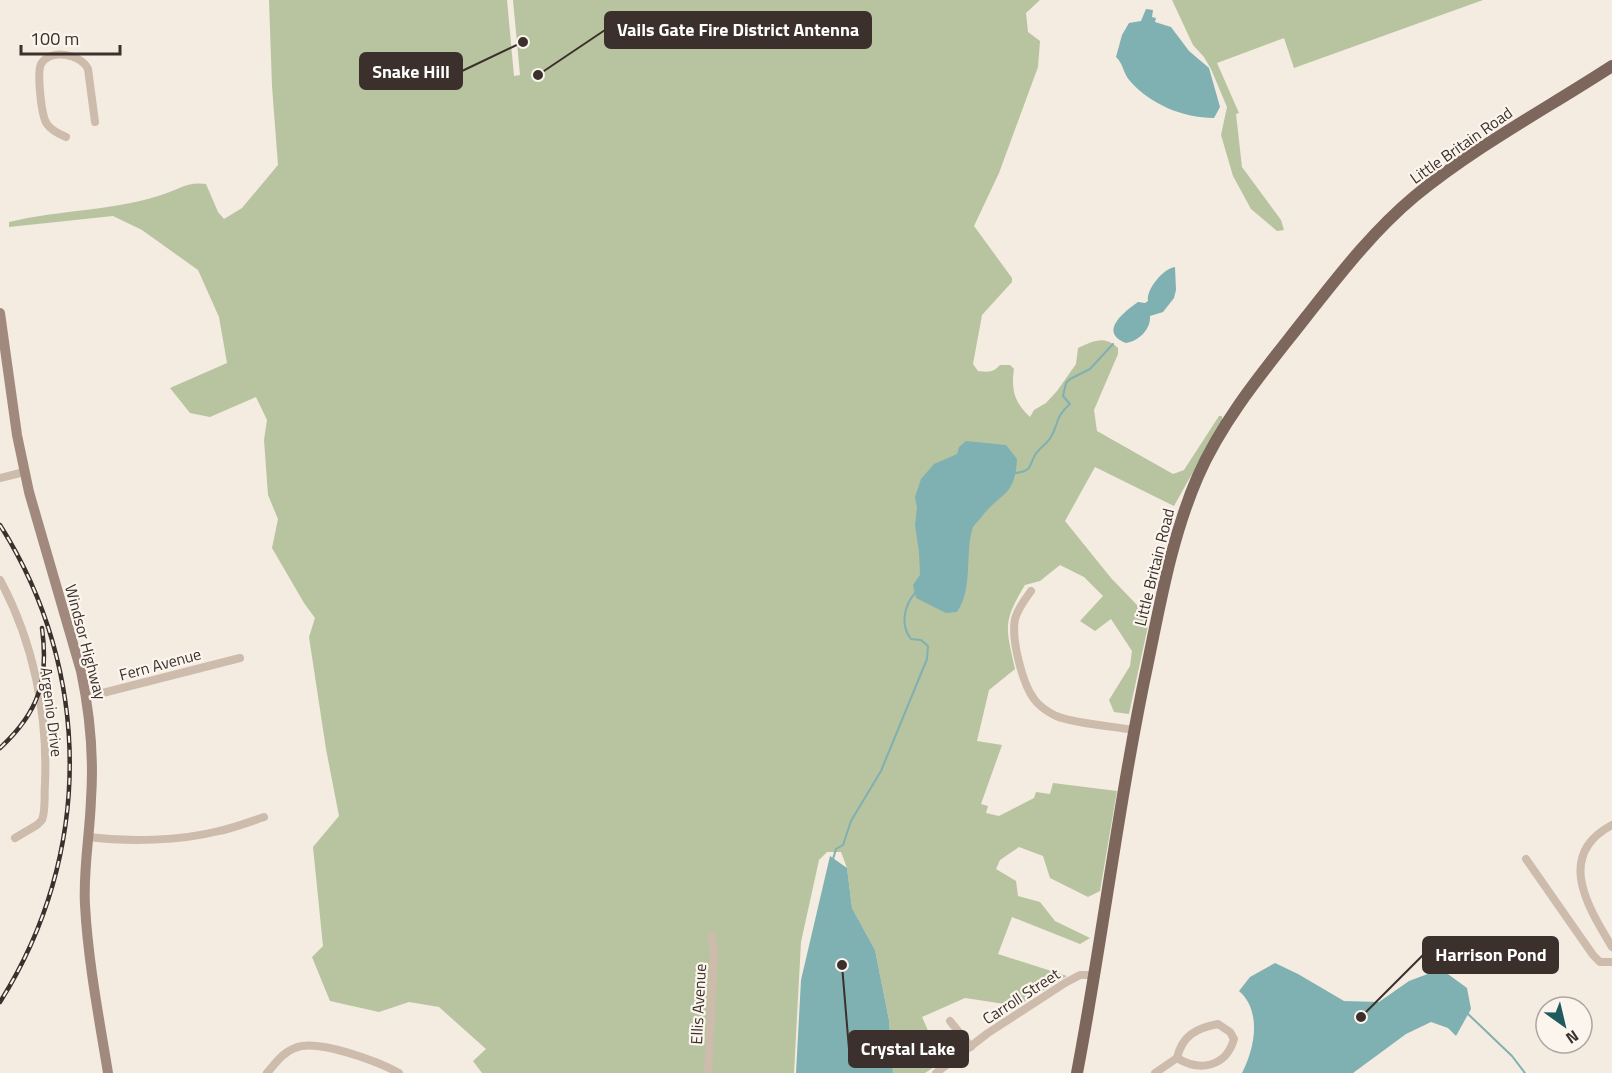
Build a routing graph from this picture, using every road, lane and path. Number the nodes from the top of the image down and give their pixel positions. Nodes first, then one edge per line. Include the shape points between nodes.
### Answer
1 (1612, 66) edge
2 (96, 122) dead end
3 (66, 137) dead end
4 (0, 313) edge
5 (24, 472) junction
6 (0, 478) edge
7 (0, 580) edge
8 (1031, 591) dead end
9 (240, 658) dead end
10 (87, 697) junction
11 (1134, 729) junction
12 (264, 817) dead end
13 (1612, 825) edge
14 (88, 837) junction
15 (15, 838) dead end
16 (1526, 860) dead end
17 (712, 936) dead end
18 (1612, 947) edge
19 (1612, 962) edge
20 (1095, 975) junction
21 (950, 1021) dead end
22 (971, 1047) junction
23 (1177, 1058) junction
24 (108, 1073) edge
25 (267, 1073) edge
26 (399, 1073) edge
27 (708, 1073) edge
28 (936, 1073) edge
29 (1077, 1073) edge
30 (1155, 1073) edge

1 - 11 main road, Little Britain Road via 1480,148 1413,198 1358,253 1253,385 1216,440 1183,514
2 - 3 street via 85,63 73,56 44,60 39,69 43,115 49,127
4 - 5 main road, Windsor Highway
5 - 6 street
5 - 10 main road, Windsor Highway
7 - 15 street, Argenio Drive via 21,623 30,654 39,694 46,769 42,820
8 - 11 street via 1021,605 1014,628 1026,684 1034,699 1056,716
9 - 10 street, Fern Avenue
10 - 14 main road, Windsor Highway via 92,752
11 - 20 main road, Little Britain Road
12 - 14 street via 193,836 117,840
13 - 18 street via 1586,847 1581,868 1592,914
14 - 24 main road, Windsor Highway via 88,942
16 - 19 street via 1593,955 1600,962
17 - 27 street, Ellis Avenue
20 - 22 street, Carroll Street via 1080,975 1065,983
20 - 29 main road, Little Britain Road
21 - 22 street
22 - 28 street, Carroll Street
23 - 23 street via 1183,1041 1196,1029 1222,1025 1234,1039 1231,1050 1214,1063 1194,1066
23 - 30 street
25 - 26 street via 285,1053 308,1044 329,1047

